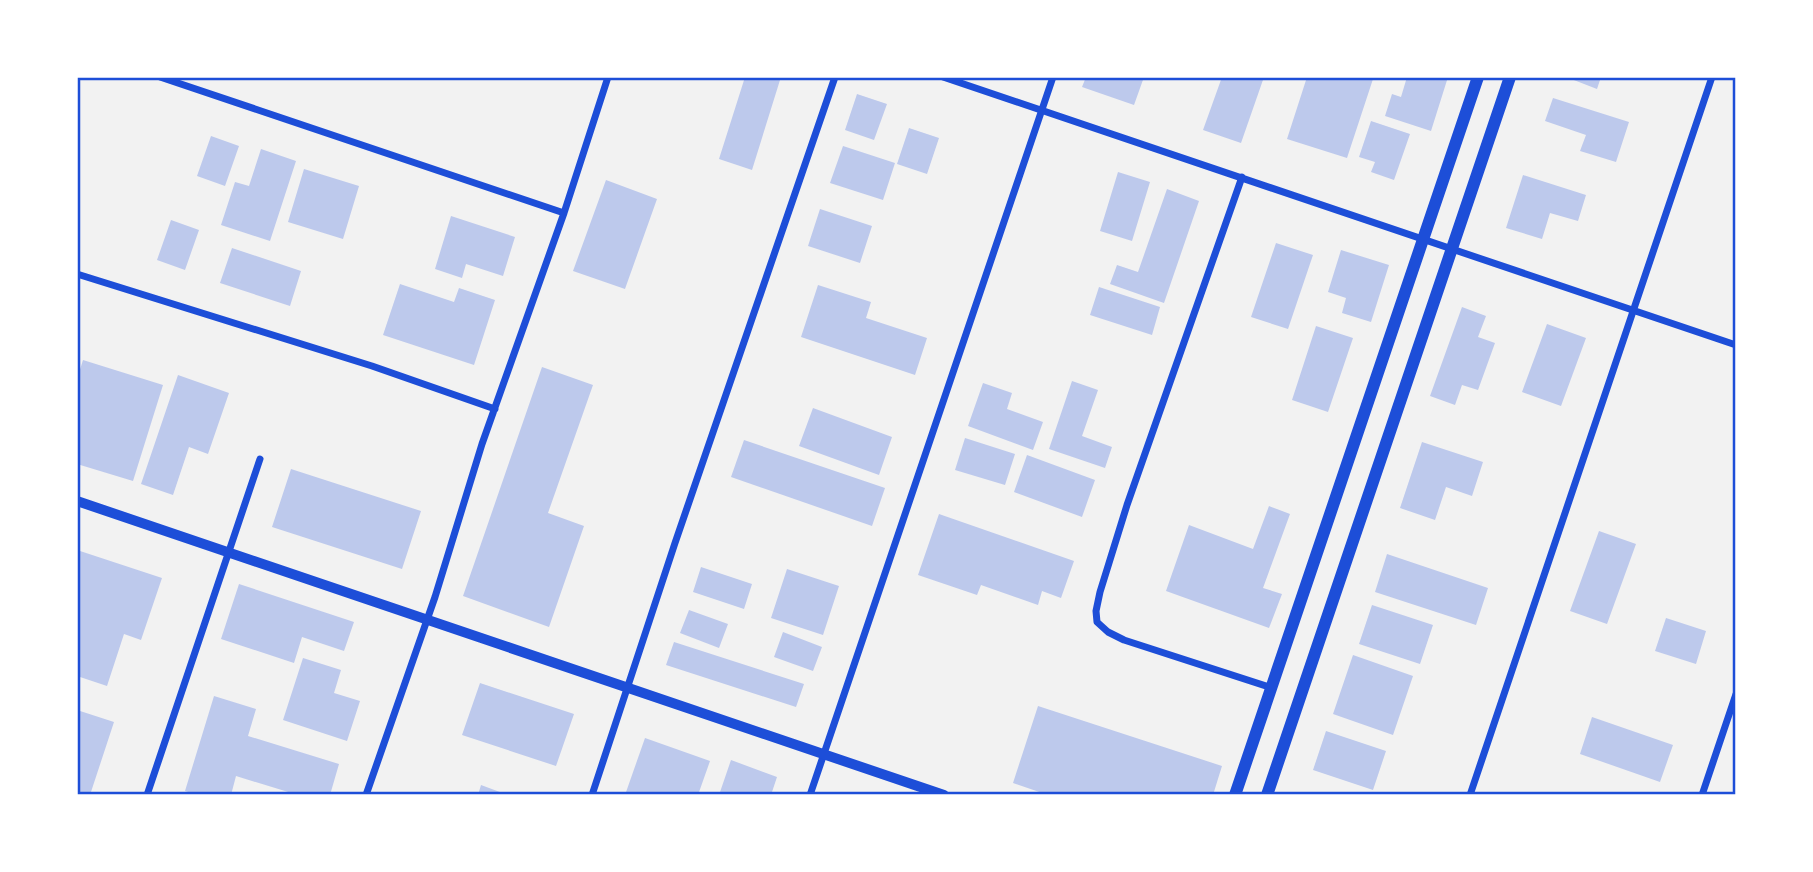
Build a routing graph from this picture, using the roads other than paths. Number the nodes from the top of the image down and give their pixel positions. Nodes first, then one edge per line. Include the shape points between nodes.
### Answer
1 (160, 77) edge
2 (608, 77) edge
3 (835, 77) edge
4 (943, 77) edge
5 (1053, 77) edge
6 (1478, 77) edge
7 (1510, 77) edge
8 (1712, 77) edge
9 (1042, 110) junction
10 (1242, 177) junction
11 (564, 213) junction
12 (1424, 238) junction
13 (1453, 248) junction
14 (77, 274) edge
15 (1634, 310) junction
16 (1736, 345) edge
17 (495, 409) junction
18 (260, 459) dead end
19 (77, 501) edge
20 (228, 552) junction
21 (426, 619) junction
22 (628, 688) junction
23 (1272, 688) junction
24 (1736, 694) edge
25 (824, 754) junction
26 (147, 795) edge
27 (366, 795) edge
28 (592, 795) edge
29 (810, 795) edge
30 (944, 795) edge
31 (1235, 795) edge
32 (1267, 795) edge
33 (1470, 795) edge
34 (1702, 795) edge

1 - 11 street
2 - 11 street
3 - 22 street
4 - 9 street
5 - 9 street
6 - 12 highway
7 - 13 highway
8 - 15 street
9 - 10 street
9 - 25 street
10 - 12 street
10 - 23 street via 1127,505 1096,611 1097,622 1124,640
11 - 17 street
12 - 13 street
12 - 23 highway
13 - 15 street
13 - 32 highway
14 - 17 street
15 - 16 street
15 - 33 street
17 - 21 street
18 - 20 street
19 - 20 street
20 - 21 street
20 - 26 street
21 - 22 street
21 - 27 street
22 - 25 street
22 - 28 street
23 - 31 highway
24 - 34 street
25 - 29 street
25 - 30 street

